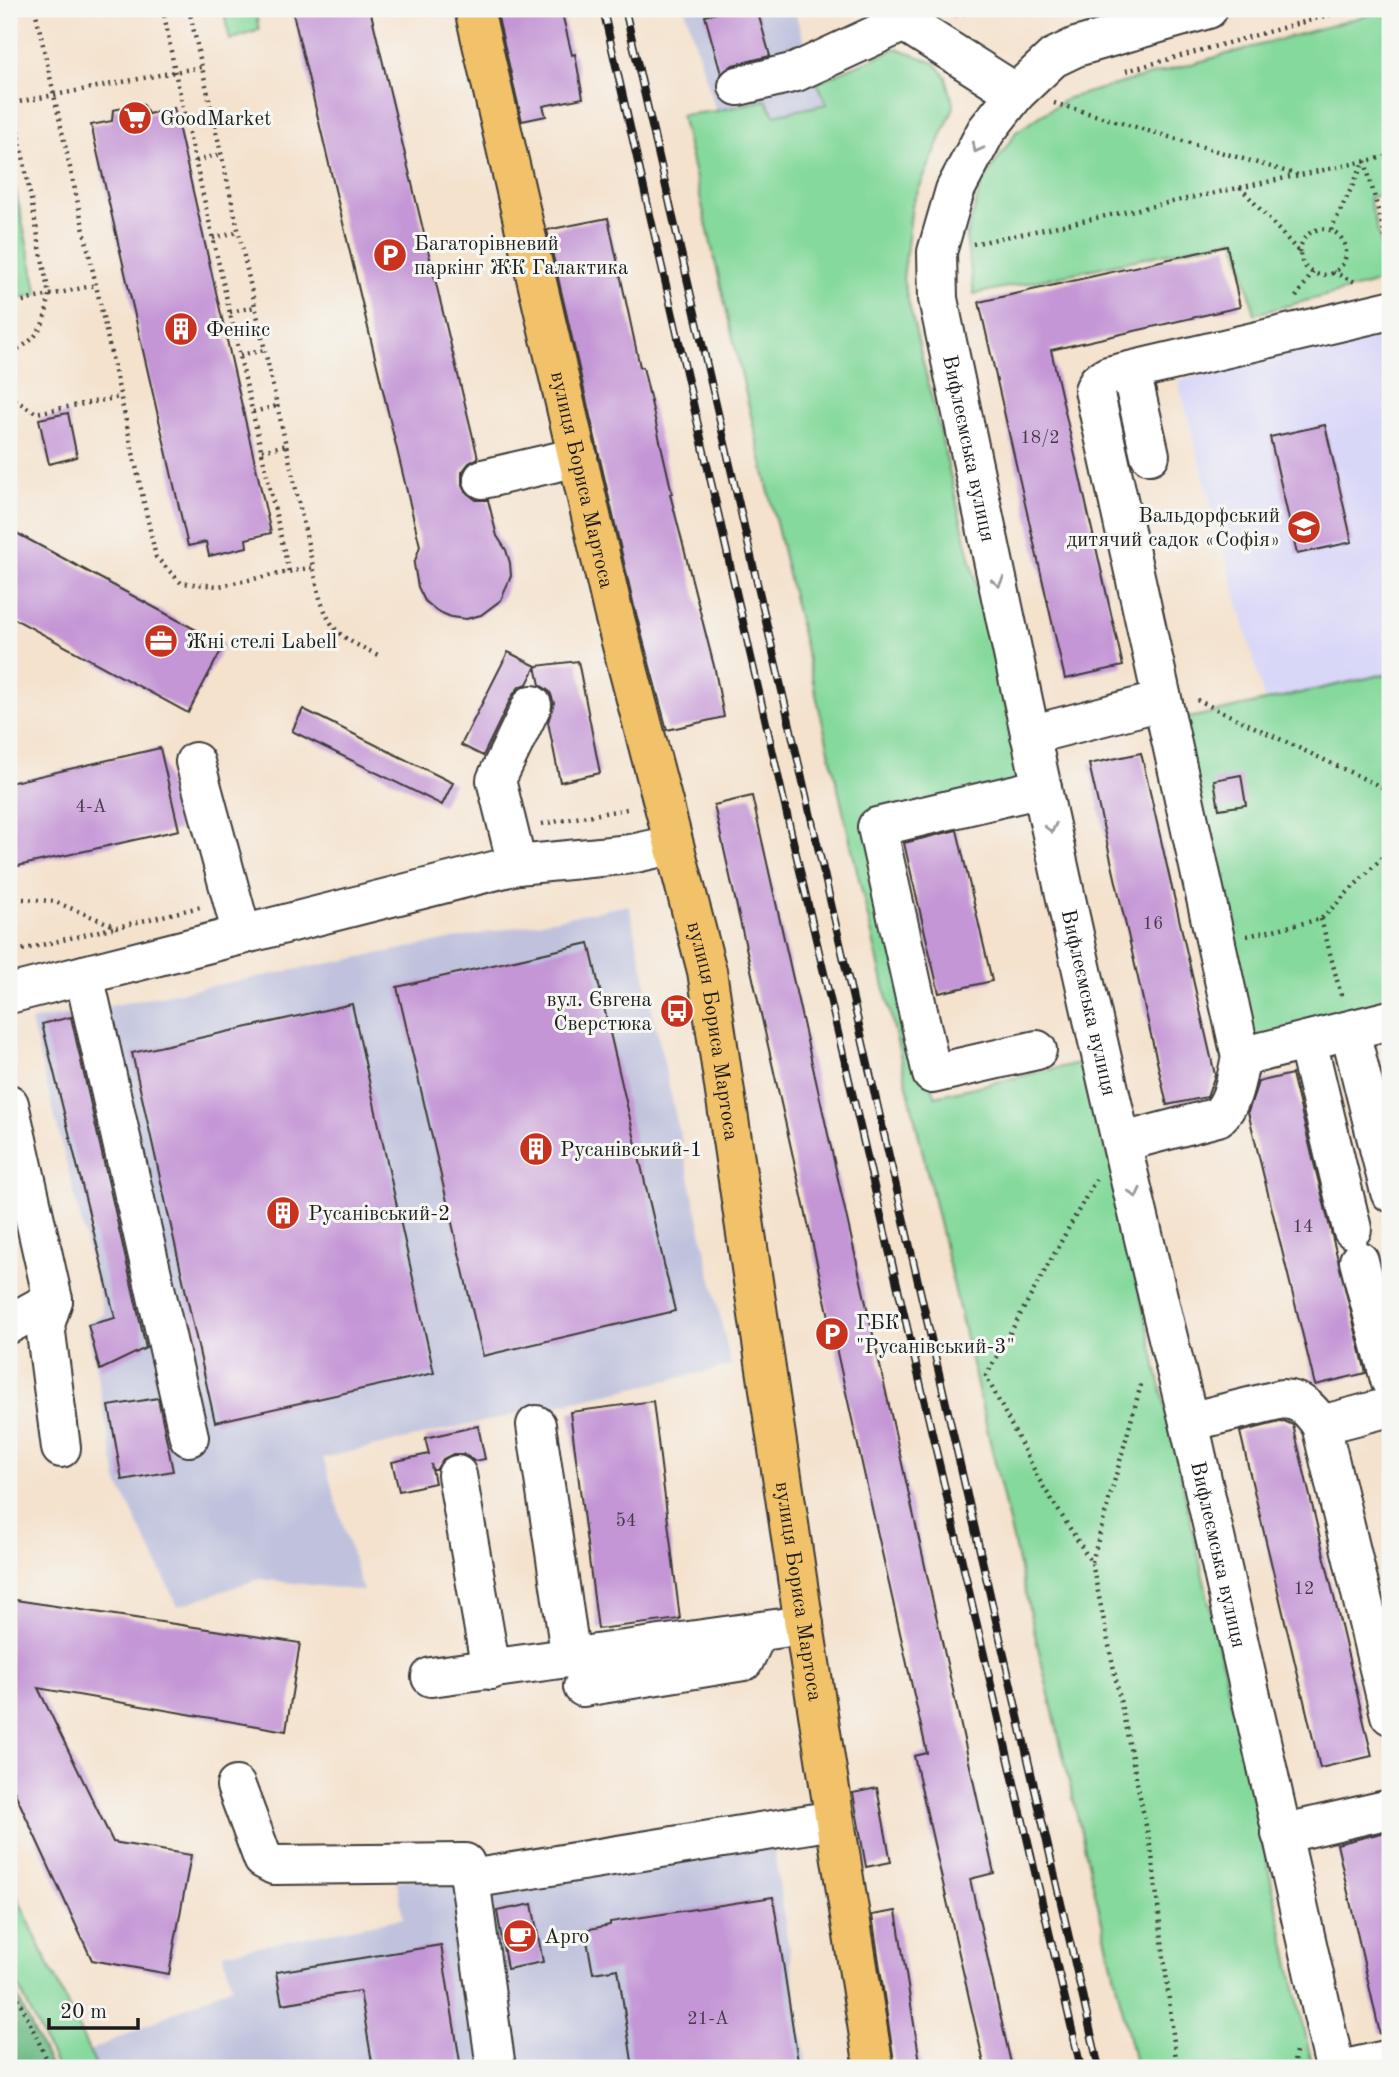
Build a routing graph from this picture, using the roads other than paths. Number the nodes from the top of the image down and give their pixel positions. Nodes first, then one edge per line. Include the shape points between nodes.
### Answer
1 (474, 9) edge
2 (1208, 9) edge
3 (896, 13) edge
4 (738, 86) dead end
5 (1016, 93) junction
6 (1390, 310) edge
7 (1131, 371) junction
8 (1150, 455) dead end
9 (578, 457) junction
10 (483, 479) dead end
11 (1160, 691) junction
12 (532, 705) dead end
13 (1030, 734) junction
14 (195, 762) dead end
15 (1042, 788) junction
16 (672, 845) junction
17 (512, 848) junction
18 (237, 918) junction
19 (84, 975) junction
20 (9, 994) edge
21 (1390, 1020) edge
22 (1350, 1031) junction
23 (1307, 1041) junction
24 (1037, 1050) dead end
25 (1241, 1057) junction
26 (9, 1104) edge
27 (1123, 1142) junction
28 (1390, 1192) edge
29 (53, 1300) junction
30 (9, 1324) edge
31 (1390, 1380) edge
32 (1390, 1407) edge
33 (1189, 1422) junction
34 (536, 1425) dead end
35 (1321, 1425) junction
36 (189, 1437) dead end
37 (61, 1448) dead end
38 (457, 1475) dead end
39 (804, 1625) junction
40 (491, 1670) junction
41 (577, 1673) junction
42 (431, 1677) dead end
43 (1390, 1715) edge
44 (236, 1786) dead end
45 (1390, 1810) edge
46 (834, 1820) junction
47 (1282, 1834) junction
48 (470, 1879) junction
49 (1390, 2059) edge
50 (496, 2068) edge
51 (874, 2068) edge
52 (1335, 2068) edge
53 (1350, 2068) edge

1 - 9 main road, вулиця Бориса Мартоса
2 - 5 street, Вифлеємська вулиця via 1076,47 1053,58
3 - 4 street via 796,72
3 - 5 street
5 -> 13 street, Вифлеємська вулиця via 986,131 955,190 937,252 938,299
6 - 7 street via 1267,350
7 - 8 street
7 - 11 street via 1108,376 1094,390
9 - 10 street
9 - 16 main road, вулиця Бориса Мартоса
11 - 13 street
11 - 25 street
12 - 17 street via 496,780
13 - 15 street, Вифлеємська вулиця
14 - 18 street
15 - 24 street via 877,827 932,1074
15 -> 27 street, Вифлеємська вулиця
16 - 17 street via 631,854
16 - 39 main road, вулиця Бориса Мартоса via 707,971
17 - 18 street
18 - 19 street
19 - 20 street
19 - 36 street
21 - 22 street
22 - 23 street
22 - 28 street
23 - 25 street
23 - 31 street
25 - 27 street via 1231,1098 1217,1117
26 - 29 street
27 -> 33 street, Вифлеємська вулиця
29 - 30 street
29 - 37 street via 45,1325
32 - 35 street
33 - 35 street via 1282,1399 1303,1404
33 - 47 street, Вифлеємська вулиця
34 - 41 street
35 - 43 street
38 - 40 street
39 - 41 street
39 - 46 main road, вулиця Бориса Мартоса
40 - 41 street
40 - 42 street
44 - 48 street via 267,1863 458,1861 464,1863
45 - 47 street
46 - 48 street
46 - 51 main road, вулиця Бориса Мартоса
47 - 52 street, Вифлеємська вулиця
48 - 50 street
49 - 53 street

